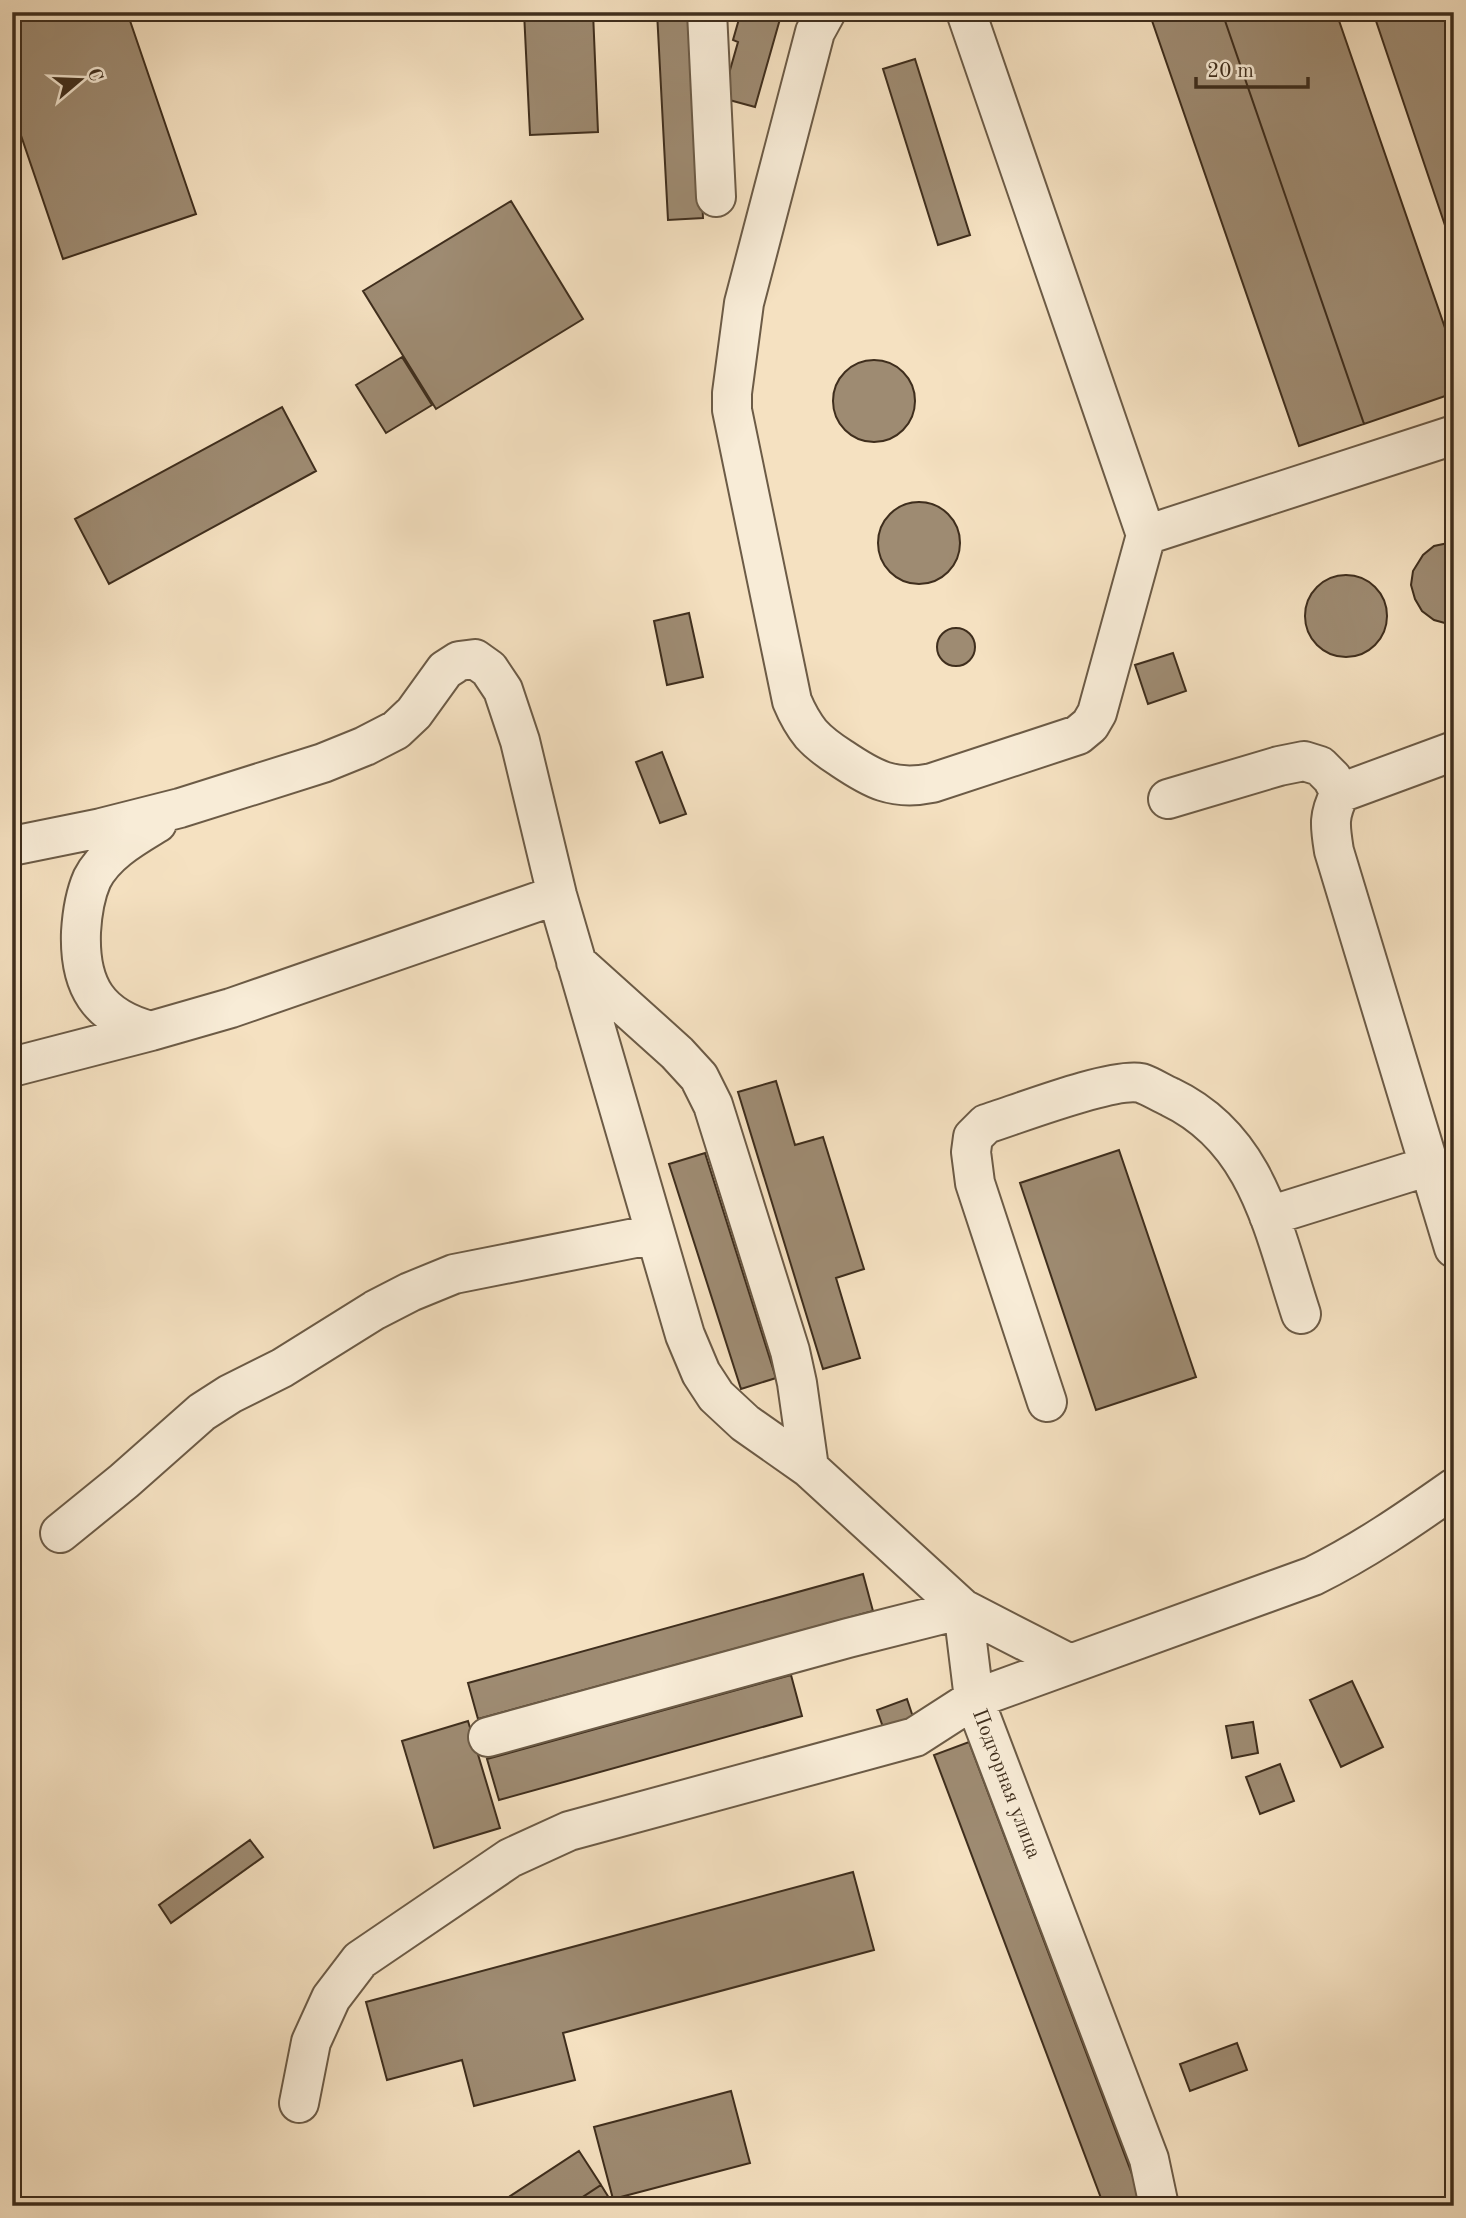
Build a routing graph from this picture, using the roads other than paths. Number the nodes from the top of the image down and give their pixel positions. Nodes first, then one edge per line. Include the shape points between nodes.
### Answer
1 (707, 12) edge
2 (825, 12) edge
3 (966, 12) edge
4 (716, 197) dead end
5 (1454, 435) edge
6 (1146, 535) junction
7 (1454, 751) edge
8 (1340, 793) junction
9 (1168, 799) dead end
10 (180, 808) junction
11 (12, 846) edge
12 (557, 895) junction
13 (576, 962) junction
14 (151, 1031) junction
15 (12, 1067) edge
16 (1429, 1167) junction
17 (1269, 1216) junction
18 (1452, 1233) edge
19 (655, 1234) junction
20 (1301, 1314) dead end
21 (1047, 1402) dead end
22 (809, 1468) junction
23 (1454, 1488) edge
24 (60, 1533) dead end
25 (963, 1609) junction
26 (1070, 1664) junction
27 (974, 1699) junction
28 (488, 1737) dead end
29 (299, 2103) dead end
30 (1159, 2206) edge

1 - 4 street
2 - 6 street via 815,32 744,303 732,393 792,701 800,718 823,746 866,775 913,787 1079,735 1097,713
3 - 6 street
5 - 6 street
7 - 8 street
8 - 9 street via 1320,766 1304,761
8 - 16 street via 1332,810 1334,850
10 - 11 street
10 - 12 street via 365,746 396,730 414,713 445,670 459,661 475,659 489,669 503,690
10 - 14 street via 118,847 93,878 82,915 80,949 85,978 98,1001 130,1026
12 - 13 street
12 - 14 street
13 - 19 street
13 - 22 street via 677,1053 699,1077 713,1105 790,1351
14 - 15 street
16 - 17 street
16 - 18 street
17 - 20 street
17 - 21 street via 1251,1172 1228,1140 1187,1105 1140,1083 1108,1085 986,1124 973,1137 975,1184
19 - 22 street via 685,1335 716,1396 745,1423
19 - 24 street via 454,1274 410,1292 202,1412
22 - 25 street
23 - 26 street, Подгорная улица via 1387,1536 1314,1576
25 - 26 street
25 - 27 street
25 - 28 street
26 - 27 street, Подгорная улица
27 - 29 street via 915,1737 569,1831 510,1858 360,1960 331,1998 311,2042
27 - 30 street, Подгорная улица via 1149,2159

